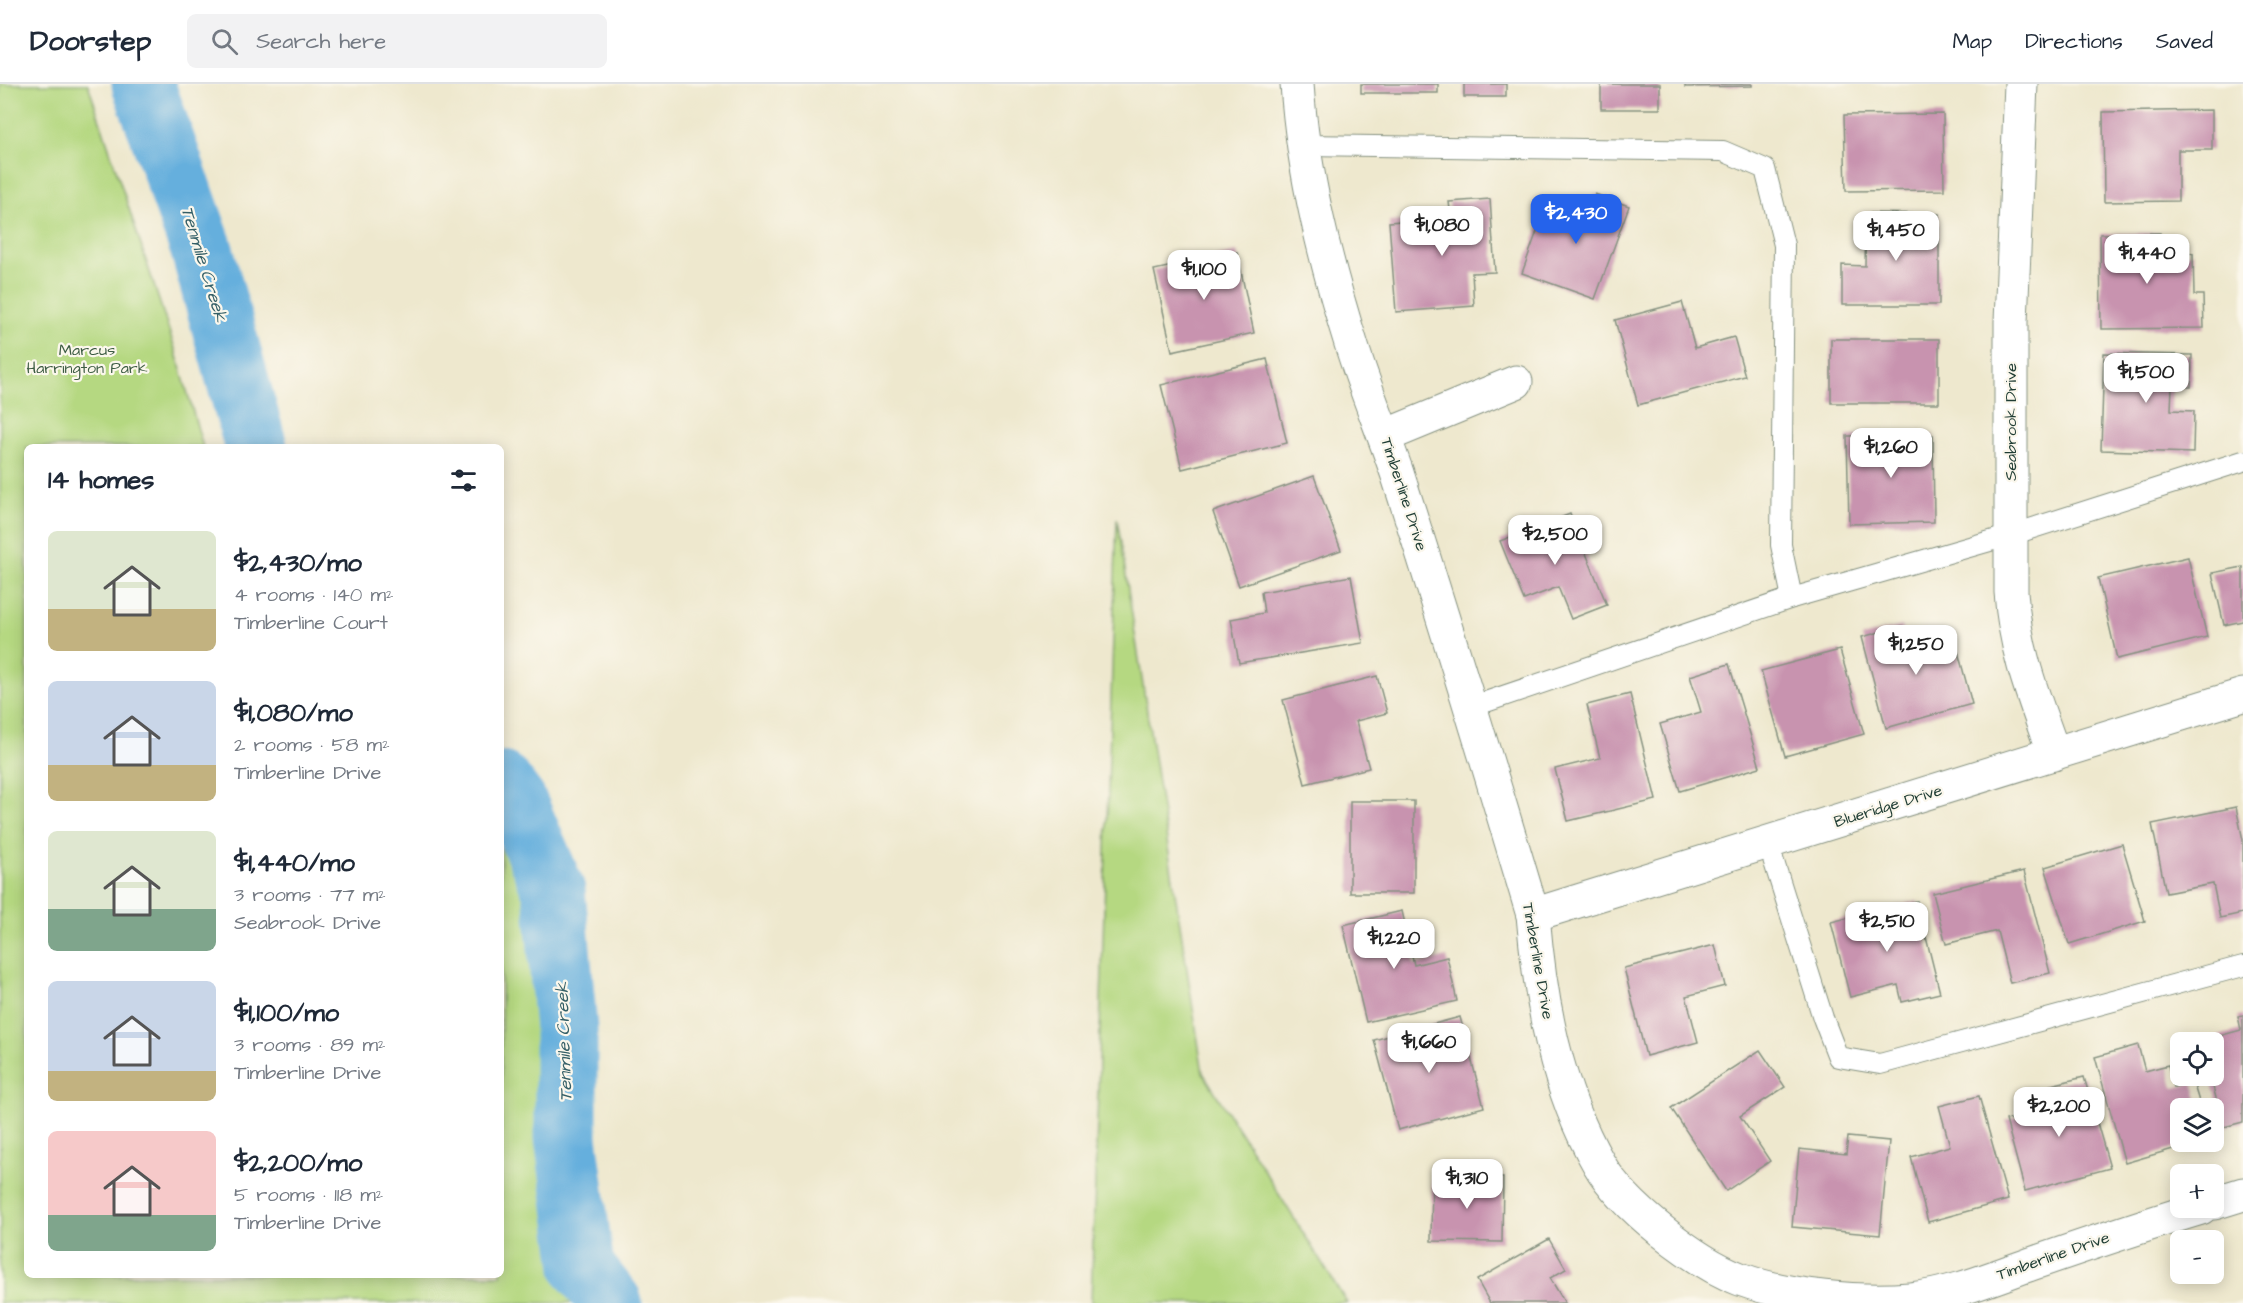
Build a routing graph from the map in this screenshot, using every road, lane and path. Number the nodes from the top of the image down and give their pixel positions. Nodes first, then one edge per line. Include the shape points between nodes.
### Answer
1 (1297, 84) edge
2 (2021, 84) edge
3 (1304, 145) junction
4 (1516, 382) dead end
5 (1385, 436) junction
6 (2243, 460) edge
7 (2011, 535) junction
8 (1791, 598) junction
9 (2243, 695) edge
10 (1471, 707) junction
11 (2054, 754) junction
12 (1768, 843) junction
13 (1533, 915) junction
14 (2243, 966) edge
15 (2243, 1194) edge
16 (2224, 1200) edge
17 (2171, 1218) edge

1 - 3 street, Timberline Drive
2 - 7 street, Seabrook Drive via 2011,322
3 - 5 street, Timberline Drive via 1334,283 1353,351
3 - 8 lane via 1723,151 1765,169 1784,245 1781,545
4 - 5 street
5 - 10 street, Timberline Drive
6 - 7 lane
7 - 8 lane
7 - 11 street, Seabrook Drive via 2014,631 2023,669
8 - 10 lane
9 - 11 street, Blueridge Drive
10 - 13 street, Timberline Drive
11 - 12 street, Blueridge Drive
12 - 13 street, Blueridge Drive
12 - 14 lane via 1838,1057 1881,1064
13 - 17 street, Timberline Drive via 1556,1060 1573,1111 1600,1166 1638,1213 1685,1248 1740,1279 1792,1293 1911,1299 1972,1284
15 - 16 street

